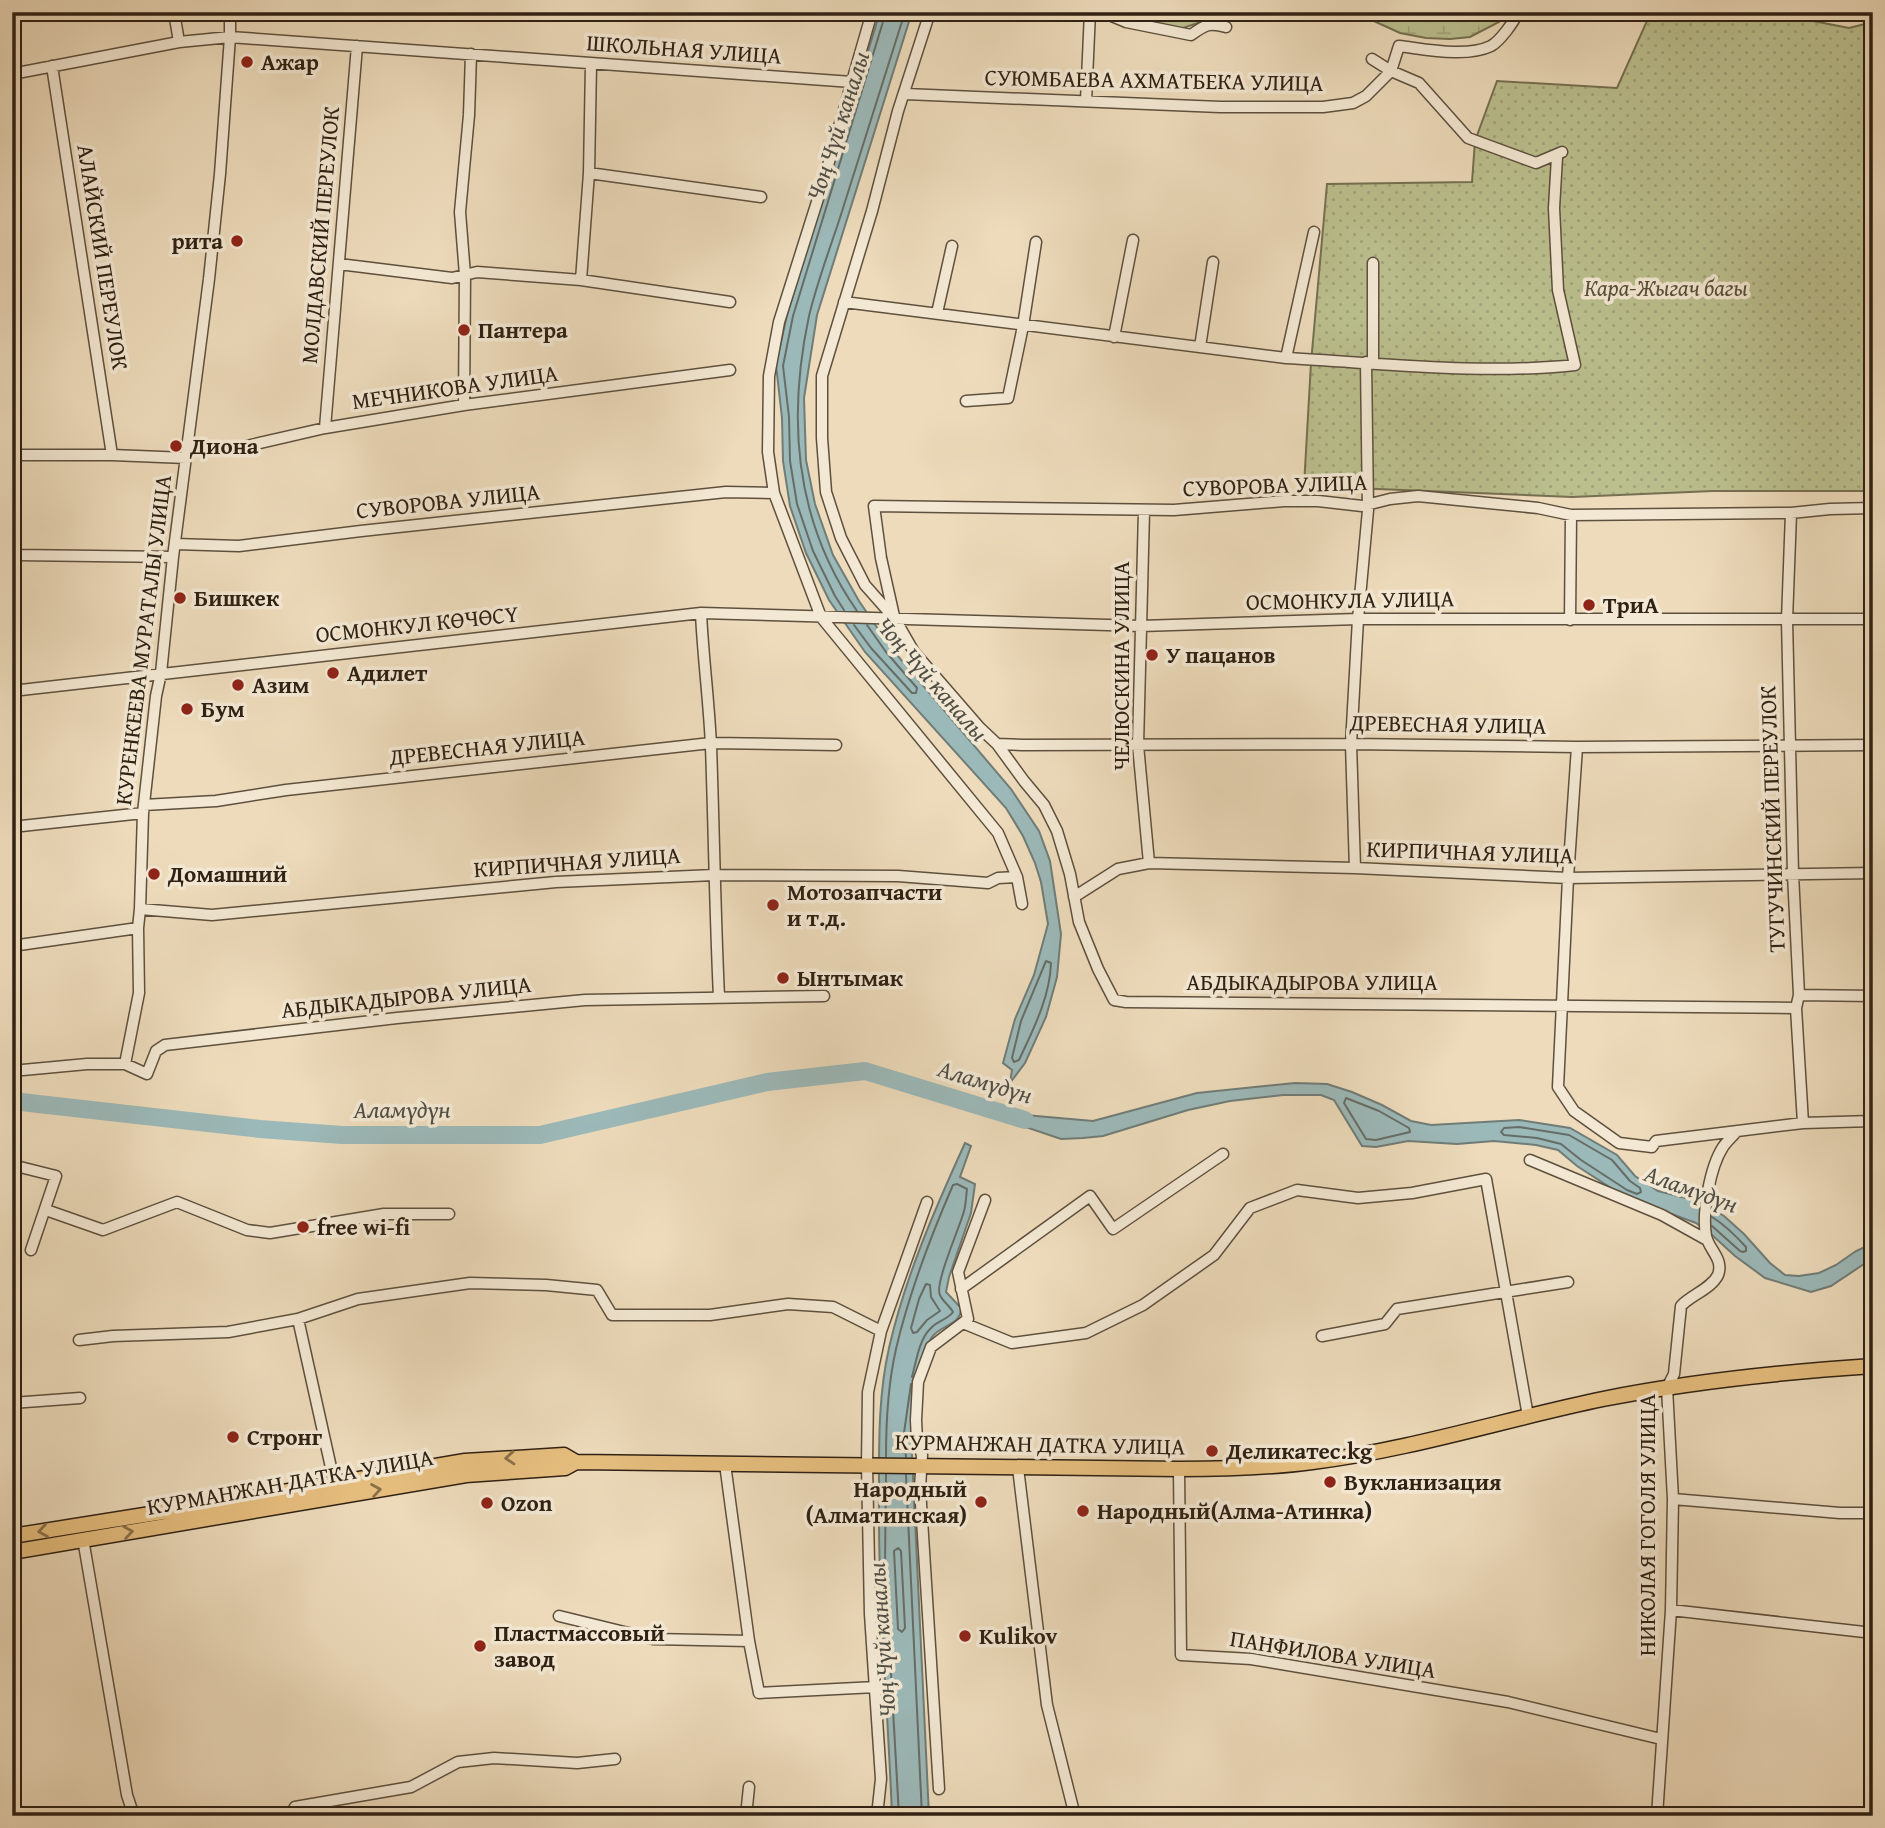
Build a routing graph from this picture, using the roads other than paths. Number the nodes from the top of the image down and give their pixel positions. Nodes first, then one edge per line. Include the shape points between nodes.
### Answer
1 (174, 12) edge
2 (230, 12) edge
3 (872, 12) edge
4 (930, 12) edge
5 (1090, 12) edge
6 (1102, 12) edge
7 (1518, 12) edge
8 (1226, 27) dead end
9 (230, 37) junction
10 (179, 42) junction
11 (357, 46) junction
12 (471, 54) junction
13 (1372, 59) dead end
14 (591, 64) junction
15 (52, 66) junction
16 (1391, 71) junction
17 (12, 74) edge
18 (852, 82) junction
19 (905, 94) junction
20 (1086, 102) junction
21 (589, 173) junction
22 (761, 197) dead end
23 (1314, 232) dead end
24 (1133, 240) dead end
25 (1036, 242) dead end
26 (952, 246) dead end
27 (1213, 262) dead end
28 (1373, 263) dead end
29 (339, 264) junction
30 (465, 275) junction
31 (581, 280) junction
32 (730, 302) dead end
33 (844, 302) junction
34 (937, 313) junction
35 (1024, 326) junction
36 (1114, 337) junction
37 (1200, 347) junction
38 (1286, 358) junction
39 (1369, 362) junction
40 (730, 370) dead end
41 (966, 401) dead end
42 (464, 405) junction
43 (325, 428) junction
44 (112, 454) junction
45 (187, 454) junction
46 (12, 455) edge
47 (774, 493) junction
48 (1368, 504) junction
49 (1873, 508) edge
50 (1144, 511) junction
51 (1791, 513) junction
52 (1571, 515) junction
53 (12, 528) edge
54 (175, 544) junction
55 (173, 557) junction
56 (701, 613) junction
57 (824, 617) junction
58 (890, 619) junction
59 (1873, 619) edge
60 (1358, 620) junction
61 (1570, 620) junction
62 (1787, 620) junction
63 (1141, 626) junction
64 (161, 673) junction
65 (12, 691) edge
66 (711, 743) junction
67 (998, 744) junction
68 (1352, 744) junction
69 (836, 745) dead end
70 (1138, 745) junction
71 (1789, 745) junction
72 (1873, 745) edge
73 (1577, 747) junction
74 (144, 809) junction
75 (12, 827) edge
76 (1149, 863) junction
77 (1354, 868) junction
78 (1873, 873) edge
79 (1793, 874) junction
80 (714, 875) junction
81 (1017, 877) junction
82 (1568, 878) junction
83 (1074, 897) junction
84 (1022, 904) dead end
85 (140, 909) junction
86 (138, 929) junction
87 (12, 946) edge
88 (1799, 995) junction
89 (824, 996) dead end
90 (1873, 996) edge
91 (719, 997) junction
92 (1562, 1006) junction
93 (1796, 1008) junction
94 (125, 1064) junction
95 (12, 1071) edge
96 (1873, 1121) edge
97 (1802, 1123) junction
98 (1737, 1131) junction
99 (1223, 1154) dead end
100 (1530, 1160) dead end
101 (12, 1165) edge
102 (985, 1200) dead end
103 (928, 1202) dead end
104 (46, 1210) junction
105 (449, 1214) dead end
106 (1707, 1237) junction
107 (31, 1250) dead end
108 (1568, 1282) dead end
109 (961, 1289) junction
110 (1507, 1292) junction
111 (298, 1319) junction
112 (963, 1323) junction
113 (881, 1331) junction
114 (1322, 1336) dead end
115 (79, 1340) dead end
116 (1873, 1366) edge
117 (1667, 1388) junction
118 (80, 1398) dead end
119 (12, 1403) edge
120 (1528, 1416) junction
121 (725, 1464) junction
122 (869, 1465) junction
123 (920, 1466) junction
124 (1018, 1468) junction
125 (1179, 1469) junction
126 (336, 1490) junction
127 (1673, 1499) junction
128 (1873, 1513) edge
129 (12, 1536) edge
130 (83, 1539) junction
131 (12, 1552) edge
132 (1671, 1610) junction
133 (559, 1616) dead end
134 (1873, 1633) edge
135 (749, 1641) junction
136 (876, 1687) junction
137 (1661, 1739) junction
138 (615, 1759) dead end
139 (749, 1787) dead end
140 (939, 1790) dead end
141 (134, 1816) edge
142 (290, 1816) edge
143 (746, 1816) edge
144 (877, 1816) edge
145 (1075, 1816) edge
146 (1657, 1816) edge

1 - 10 street
2 - 9 street, КУРЕНКЕЕВА МУРАТАЛЫ УЛИЦА
3 - 18 street
4 - 19 street
5 - 20 street
6 - 8 street, СУЮМБАЕВА АХМАТБЕКА УЛИЦА via 1126,22 1191,35 1205,25
7 - 16 street, СУЮМБАЕВА АХМАТБЕКА УЛИЦА via 1493,45 1458,52 1399,46
9 - 10 street, ШКОЛЬНАЯ УЛИЦА
9 - 11 street, ШКОЛЬНАЯ УЛИЦА
9 - 45 street, КУРЕНКЕЕВА МУРАТАЛЫ УЛИЦА via 211,266
10 - 15 street, ШКОЛЬНАЯ УЛИЦА
11 - 12 street, ШКОЛЬНАЯ УЛИЦА
11 - 29 street, МОЛДАВСКИЙ ПЕРЕУЛОК
12 - 14 street, ШКОЛЬНАЯ УЛИЦА
12 - 30 street via 460,212
13 - 16 street
14 - 18 street, ШКОЛЬНАЯ УЛИЦА
14 - 21 street
15 - 17 street, ШКОЛЬНАЯ УЛИЦА
15 - 44 street, АЛАЙСКИЙ ПЕРЕУЛОК
16 - 20 street, СУЮМБАЕВА АХМАТБЕКА УЛИЦА via 1353,103 1323,107
16 - 39 street via 1419,83 1468,138 1536,163 1559,155 1554,208 1558,290 1576,365 1462,368
18 - 47 street via 779,322 769,376 768,452
19 - 20 street, СУЮМБАЕВА АХМАТБЕКА УЛИЦА
19 - 33 street
21 - 22 street
21 - 31 street
23 - 38 street
24 - 36 street
25 - 35 street
26 - 34 street
27 - 37 street
28 - 39 street
29 - 30 street via 452,278
29 - 43 street, МОЛДАВСКИЙ ПЕРЕУЛОК
30 - 31 street via 477,272
30 - 42 street
31 - 32 street
33 - 34 street
33 - 58 street via 822,376 826,492 841,538 865,585
34 - 35 street
35 - 36 street
35 - 41 street via 1008,398
36 - 37 street
37 - 38 street
38 - 39 street
39 - 48 street
40 - 42 street, МЕЧНИКОВА УЛИЦА
42 - 43 street, МЕЧНИКОВА УЛИЦА
43 - 45 street, МЕЧНИКОВА УЛИЦА
44 - 45 street, МЕЧНИКОВА УЛИЦА
44 - 46 street, МЕЧНИКОВА УЛИЦА
45 - 54 street, КУРЕНКЕЕВА МУРАТАЛЫ УЛИЦА
47 - 54 street, СУВОРОВА УЛИЦА via 726,492 239,546
47 - 57 street
48 - 50 street, СУВОРОВА УЛИЦА via 1284,501
48 - 52 street, СУВОРОВА УЛИЦА via 1418,496
48 - 60 street
49 - 51 street, СУВОРОВА УЛИЦА
50 - 58 street, СУВОРОВА УЛИЦА via 874,506
50 - 63 street, ЧЕЛЮСКИНА УЛИЦА
51 - 52 street, СУВОРОВА УЛИЦА
51 - 62 street, ТУГУЧИНСКИЙ ПЕРЕУЛОК
52 - 61 street
53 - 55 street via 16,555
54 - 55 street, КУРЕНКЕЕВА МУРАТАЛЫ УЛИЦА
55 - 64 street, КУРЕНКЕЕВА МУРАТАЛЫ УЛИЦА
56 - 57 street, ОСМОНКУЛ КӨЧӨСҮ
56 - 64 street, ОСМОНКУЛ КӨЧӨСҮ
56 - 66 street
57 - 58 street, ОСМОНКУЛА УЛИЦА
57 - 81 street via 998,833
58 - 63 street, ОСМОНКУЛА УЛИЦА
58 - 67 street, АБДЫКАДЫРОВА УЛИЦА
59 - 62 street, ОСМОНКУЛА УЛИЦА
60 - 61 street, ОСМОНКУЛА УЛИЦА
60 - 63 street, ОСМОНКУЛА УЛИЦА
60 - 68 street
61 - 62 street, ОСМОНКУЛА УЛИЦА
62 - 71 street, ТУГУЧИНСКИЙ ПЕРЕУЛОК
63 - 70 street, ЧЕЛЮСКИНА УЛИЦА
64 - 65 street, ОСМОНКУЛ КӨЧӨСҮ
64 - 74 street, КУРЕНКЕЕВА МУРАТАЛЫ УЛИЦА
66 - 69 street, ДРЕВЕСНАЯ УЛИЦА
66 - 74 street, ДРЕВЕСНАЯ УЛИЦА
66 - 80 street
67 - 70 street, ДРЕВЕСНАЯ УЛИЦА
67 - 83 street, АБДЫКАДЫРОВА УЛИЦА via 1044,805 1057,831
68 - 70 street, ДРЕВЕСНАЯ УЛИЦА
68 - 73 street, ДРЕВЕСНАЯ УЛИЦА
68 - 77 street
70 - 76 street, ЧЕЛЮСКИНА УЛИЦА
71 - 72 street, ДРЕВЕСНАЯ УЛИЦА
71 - 73 street, ДРЕВЕСНАЯ УЛИЦА
71 - 79 street, ТУГУЧИНСКИЙ ПЕРЕУЛОК
73 - 82 street
74 - 75 street, ДРЕВЕСНАЯ УЛИЦА
74 - 85 street, КУРЕНКЕЕВА МУРАТАЛЫ УЛИЦА
76 - 77 street, КИРПИЧНАЯ УЛИЦА
76 - 83 street, КИРПИЧНАЯ УЛИЦА via 1118,869
77 - 82 street, КИРПИЧНАЯ УЛИЦА
78 - 79 street, КИРПИЧНАЯ УЛИЦА
79 - 82 street, КИРПИЧНАЯ УЛИЦА
79 - 88 street, ТУГУЧИНСКИЙ ПЕРЕУЛОК
80 - 81 street, КИРПИЧНАЯ УЛИЦА via 898,876 988,883
80 - 85 street, КИРПИЧНАЯ УЛИЦА via 556,882 212,915
80 - 91 street
81 - 84 street
82 - 92 street
83 - 92 street, АБДЫКАДЫРОВА УЛИЦА via 1079,922 1114,1000
85 - 86 street, КУРЕНКЕЕВА МУРАТАЛЫ УЛИЦА
86 - 87 street
86 - 94 street, КУРЕНКЕЕВА МУРАТАЛЫ УЛИЦА via 139,993
88 - 90 street
88 - 93 street, ТУГУЧИНСКИЙ ПЕРЕУЛОК
89 - 91 street, АБДЫКАДЫРОВА УЛИЦА
91 - 94 street, АБДЫКАДЫРОВА УЛИЦА via 584,1000 397,1018 165,1045 156,1051 147,1074
92 - 93 street, АБДЫКАДЫРОВА УЛИЦА
92 - 98 street via 1558,1087 1574,1111 1619,1143 1652,1147 1656,1141
93 - 97 street, ТУГУЧИНСКИЙ ПЕРЕУЛОК
94 - 95 street, АБДЫКАДЫРОВА УЛИЦА
96 - 97 street
97 - 98 street
98 - 106 street via 1715,1163 1706,1202
99 - 109 street via 1113,1229 1090,1196
100 - 106 street
101 - 104 street via 56,1176
102 - 109 street via 958,1272
103 - 113 street
104 - 105 street via 103,1230 177,1202 247,1230 270,1233 384,1214
104 - 107 street
106 - 117 street, НИКОЛАЯ ГОГОЛЯ УЛИЦА via 1720,1268 1716,1279 1681,1306 1674,1374
108 - 110 street
109 - 112 street via 968,1319
110 - 112 street via 1486,1179 1358,1198 1297,1190 1250,1208 1214,1255 1143,1304 1086,1333 1012,1343
110 - 114 street via 1397,1309 1385,1324
110 - 120 street
111 - 113 street via 358,1299 470,1283 546,1284 597,1290 612,1315 709,1315 788,1304 833,1307
111 - 115 street via 228,1332
111 - 126 street
112 - 123 street via 931,1347 918,1382
113 - 122 street via 868,1392
116 - 117 main road, КУРМАНЖАН ДАТКА УЛИЦА
117 - 120 main road, КУРМАНЖАН ДАТКА УЛИЦА
117 - 127 street, НИКОЛАЯ ГОГОЛЯ УЛИЦА
118 - 119 street
120 - 125 main road, КУРМАНЖАН ДАТКА УЛИЦА via 1313,1462
121 - 122 main road, КУРМАНЖАН ДАТКА УЛИЦА
121 - 126 main road, КУРМАНЖАН ДАТКА УЛИЦА via 576,1462 565,1468
121 - 135 street
122 - 123 main road, КУРМАНЖАН ДАТКА УЛИЦА
122 - 136 street via 870,1614
123 - 124 main road, КУРМАНЖАН ДАТКА УЛИЦА
123 - 140 street
124 - 125 main road, КУРМАНЖАН ДАТКА УЛИЦА
124 - 145 street via 1047,1705
125 - 137 street, ПАНФИЛОВА УЛИЦА via 1181,1656 1251,1659 1508,1702
126 -> 129 main road, КУРМАНЖАН ДАТКА УЛИЦА
130 -> 126 main road, КУРМАНЖАН ДАТКА УЛИЦА
127 - 128 street
127 - 132 street, НИКОЛАЯ ГОГОЛЯ УЛИЦА
130 - 131 main road, КУРМАНЖАН ДАТКА УЛИЦА
130 - 141 street
132 - 134 street
132 - 137 street, НИКОЛАЯ ГОГОЛЯ УЛИЦА
133 - 135 street via 653,1639
135 - 136 street via 759,1693
136 - 144 street via 881,1779
137 - 146 street, НИКОЛАЯ ГОГОЛЯ УЛИЦА
138 - 142 street via 458,1762 411,1787 295,1807
139 - 143 street

